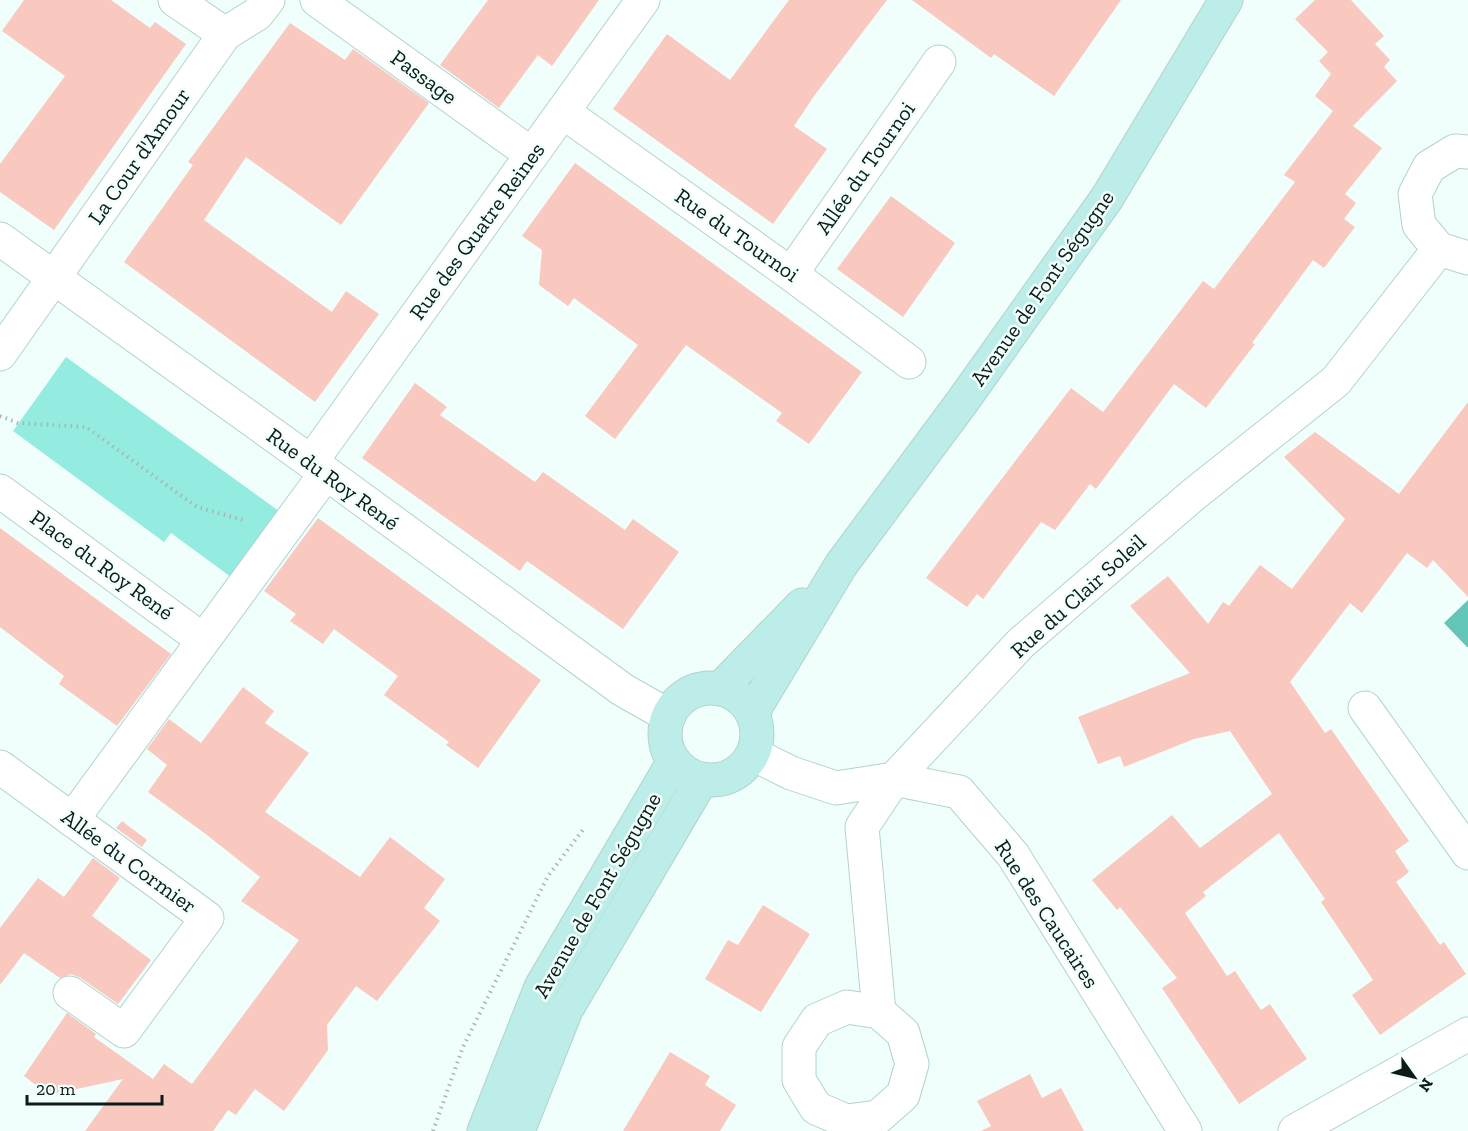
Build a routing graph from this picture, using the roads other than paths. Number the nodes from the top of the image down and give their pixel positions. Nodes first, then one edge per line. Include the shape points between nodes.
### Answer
1 (175, 0) edge
2 (268, 0) edge
3 (317, 0) edge
4 (643, 0) edge
5 (1223, 2) edge
6 (225, 34) junction
7 (939, 62) dead end
8 (563, 112) junction
9 (1468, 152) edge
10 (531, 154) junction
11 (0, 239) edge
12 (1453, 254) edge
13 (791, 274) junction
14 (53, 279) junction
15 (0, 354) edge
16 (909, 362) dead end
17 (318, 468) junction
18 (0, 491) edge
19 (841, 565) junction
20 (203, 640) junction
21 (720, 689) junction
22 (1365, 708) dead end
23 (752, 713) junction
24 (669, 716) junction
25 (753, 753) junction
26 (674, 761) junction
27 (0, 767) edge
28 (894, 778) junction
29 (702, 779) junction
30 (72, 820) junction
31 (1468, 853) edge
32 (70, 993) dead end
33 (879, 1012) dead end
34 (1468, 1034) edge
35 (484, 1131) edge
36 (518, 1131) edge
37 (1185, 1131) edge
38 (1295, 1131) edge

1 - 6 street
2 - 6 street, La Cour d'Amour via 257,14
3 - 10 street, Passage
4 - 8 street, Rue des Quatre Reines
5 - 19 street, Avenue de Font Ségugne via 1107,198
6 - 14 street, La Cour d'Amour
7 - 13 street, Allée du Tournoi
8 - 10 street, Rue des Quatre Reines
8 - 13 street, Rue du Tournoi
9 - 12 street, Rue du Clair Soleil via 1455,151 1430,167 1415,194 1419,225
10 - 17 street, Rue des Quatre Reines
11 - 14 street, Rue du Roy René
12 - 28 street, Rue du Clair Soleil via 1336,381 1193,495 1021,643
13 - 16 street, Rue du Tournoi
14 - 15 street
14 - 17 street, Rue du Roy René
17 - 20 street via 283,531
17 - 24 street, Rue du Roy René via 623,690
18 - 20 street, Place du Roy René
19 - 21 street, Avenue de Font Ségugne
19 - 23 street, Avenue de Font Ségugne
20 - 30 street
21 - 23 street via 739,698
21 - 24 street via 690,693
22 - 31 street
23 - 25 street via 757,726
24 - 26 street via 665,731
25 - 28 street, Rue des Caucaires via 791,773 836,788
25 - 29 street via 732,776
26 - 29 street via 691,776
26 - 35 street, Avenue de Font Ségugne via 541,987
27 - 30 street, Allée du Cormier
28 - 33 street, Rue du Clair Soleil via 862,827
28 - 37 street, Rue des Caucaires via 959,792 1013,855
29 - 36 street, Avenue de Font Ségugne via 566,1010
30 - 32 street, Allée du Cormier via 207,918 124,1031
34 - 38 street

